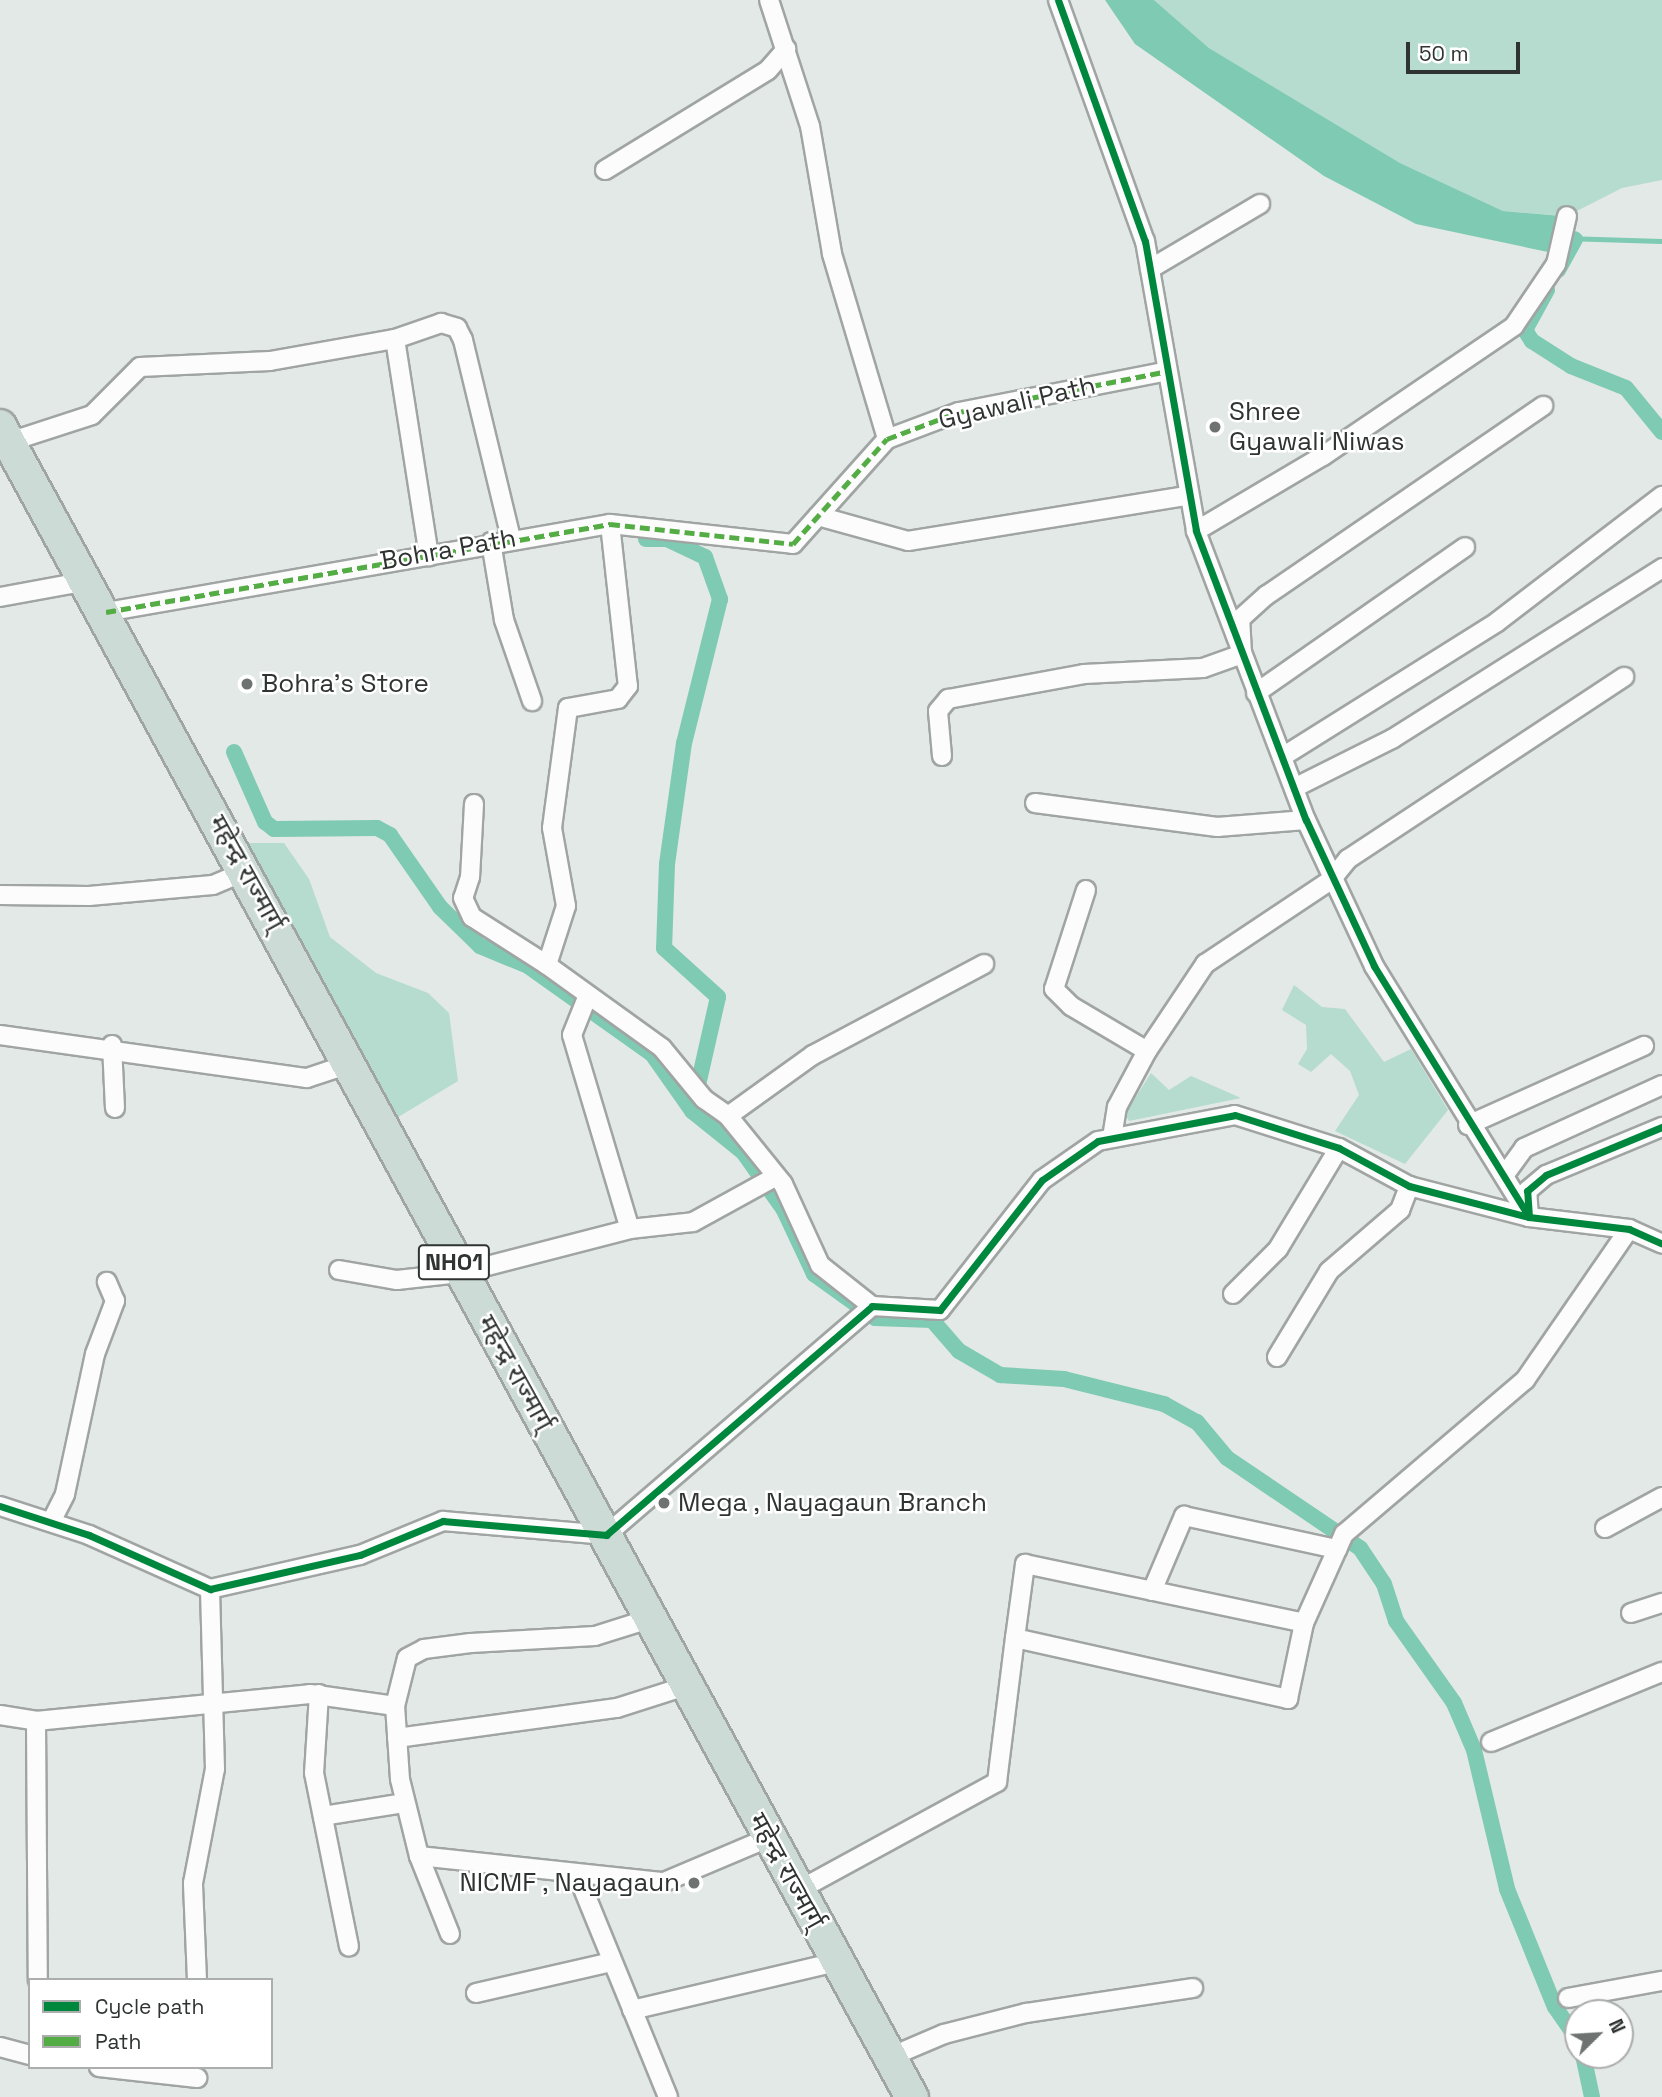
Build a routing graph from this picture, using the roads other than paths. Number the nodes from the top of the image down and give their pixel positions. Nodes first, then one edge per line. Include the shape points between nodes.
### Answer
1 (769, 0) edge
2 (1058, 0) edge
3 (786, 49) junction
4 (605, 170) dead end
5 (1260, 204) dead end
6 (1567, 216) dead end
7 (1150, 269) junction
8 (396, 339) junction
9 (1163, 372) junction
10 (1543, 406) dead end
11 (5, 434) edge
12 (887, 439) junction
13 (1186, 496) junction
14 (1662, 496) edge
15 (818, 516) junction
16 (610, 524) junction
17 (1196, 531) junction
18 (511, 539) junction
19 (491, 542) junction
20 (793, 544) joint
21 (1465, 547) dead end
22 (429, 556) junction
23 (1662, 568) edge
24 (87, 581) junction
25 (0, 597) edge
26 (106, 612) junction
27 (1242, 654) junction
28 (1624, 677) dead end
29 (1256, 693) junction
30 (532, 701) dead end
31 (942, 757) dead end
32 (1282, 757) junction
33 (1294, 788) junction
34 (1035, 803) dead end
35 (474, 804) dead end
36 (1306, 820) junction
37 (246, 871) junction
38 (1331, 880) junction
39 (1086, 890) dead end
40 (0, 895) edge
41 (984, 964) dead end
42 (547, 965) junction
43 (587, 995) junction
44 (0, 1035) edge
45 (112, 1045) junction
46 (1644, 1046) dead end
47 (1147, 1051) junction
48 (349, 1064) junction
49 (1662, 1084) edge
50 (115, 1108) dead end
51 (728, 1116) junction
52 (1468, 1125) junction
53 (1662, 1128) edge
54 (1112, 1138) junction
55 (1339, 1149) junction
56 (1506, 1173) junction
57 (772, 1179) junction
58 (1409, 1186) junction
59 (1530, 1217) junction
60 (630, 1229) junction
61 (1629, 1229) junction
62 (1662, 1244) edge
63 (339, 1270) dead end
64 (460, 1273) junction
65 (107, 1282) dead end
66 (1233, 1294) dead end
67 (871, 1306) junction
68 (1277, 1357) dead end
69 (1662, 1497) edge
70 (0, 1506) edge
71 (51, 1522) junction
72 (1605, 1528) dead end
73 (606, 1535) junction
74 (1339, 1543) junction
75 (210, 1589) junction
76 (1152, 1591) junction
77 (1662, 1603) edge
78 (1631, 1613) dead end
79 (649, 1619) junction
80 (1304, 1623) junction
81 (1015, 1638) junction
82 (1662, 1672) edge
83 (683, 1687) junction
84 (319, 1694) junction
85 (214, 1699) junction
86 (395, 1706) junction
87 (0, 1715) edge
88 (36, 1721) junction
89 (397, 1738) junction
90 (1492, 1742) dead end
91 (404, 1803) junction
92 (323, 1816) junction
93 (768, 1838) junction
94 (419, 1856) junction
95 (577, 1874) junction
96 (797, 1891) junction
97 (450, 1934) dead end
98 (349, 1947) dead end
99 (611, 1962) junction
100 (837, 1962) junction
101 (38, 1978) edge
102 (197, 1978) edge
103 (1662, 1981) edge
104 (1193, 1988) dead end
105 (477, 1993) dead end
106 (1569, 1998) dead end
107 (632, 2010) junction
108 (0, 2047) edge
109 (28, 2054) edge
110 (890, 2057) junction
111 (132, 2069) edge
112 (197, 2073) edge
113 (197, 2097) edge
114 (668, 2097) edge
115 (912, 2097) edge

1 - 3 street
2 - 7 street
3 - 4 street via 768,70
3 - 12 street via 810,126 832,254
5 - 7 street
6 - 17 street via 1556,264 1514,326 1323,456
7 - 9 street
8 - 11 street via 270,361 140,368 92,415
8 - 18 street via 441,323 457,328
8 - 22 street
9 - 12 street, Gyawali Path via 959,412
9 - 13 street
10 - 27 street via 1266,594 1240,619
11 - 24 highway, महेन्द्र राज्मार्ग् / NH01
12 - 15 street, Gyawali Path
13 - 15 street via 908,541
13 - 17 street
14 - 32 street via 1497,622
15 - 20 street, Gyawali Path
16 - 18 street, Bohra Path
16 - 20 street, Bohra Path
16 - 42 street via 628,686 618,699 568,708 552,828 566,906
17 - 27 street
18 - 19 street, Bohra Path
19 - 22 street, Bohra Path
19 - 30 street via 504,620
21 - 29 street
22 - 26 street, Bohra Path
23 - 33 street via 1392,739
24 - 25 street
24 - 26 highway, महेन्द्र राज्मार्ग् / NH01
26 - 37 highway, महेन्द्र राज्मार्ग् / NH01
27 - 29 street
27 - 31 street via 1203,667 1084,674 948,699 938,711
28 - 38 street via 1348,859
29 - 32 street
32 - 33 street
33 - 36 street
34 - 36 street via 1217,827
35 - 42 street via 470,877 463,898 472,917
36 - 38 street
37 - 40 street via 200,886 89,896
37 - 48 highway, महेन्द्र राज्मार्ग् / NH01
38 - 47 street via 1205,964
38 - 52 street
39 - 47 street via 1054,989 1071,1006
41 - 51 street via 813,1055
42 - 43 street
43 - 51 street via 662,1048 704,1100
43 - 60 street via 572,1035
44 - 45 street
45 - 48 street via 307,1078
45 - 50 street
46 - 52 street
47 - 54 street via 1117,1107
48 - 64 highway, महेन्द्र राज्मार्ग् / NH01
49 - 56 street via 1524,1148
51 - 57 street
52 - 56 street
53 - 59 street via 1546,1175 1527,1191
54 - 55 street via 1235,1115
54 - 67 street via 1098,1141 1042,1180 940,1310
55 - 58 street
55 - 66 street via 1278,1249
56 - 59 street
57 - 60 street via 693,1223
57 - 67 street via 783,1184 820,1265
58 - 59 street
58 - 68 street via 1399,1210 1329,1271
59 - 61 street
60 - 64 street
61 - 62 street
61 - 74 street via 1525,1380
63 - 64 street via 397,1280
64 - 73 highway, महेन्द्र राज्मार्ग् / NH01
65 - 71 street via 115,1301 95,1353 65,1494
67 - 73 street
69 - 72 street
70 - 71 street
71 - 75 street
73 - 75 street via 443,1521 360,1555
73 - 79 highway, महेन्द्र राज्मार्ग् / NH01
74 - 76 street via 1184,1516
74 - 80 street
75 - 85 street
76 - 80 street
76 - 81 street via 1025,1564
77 - 78 street
79 - 83 highway, महेन्द्र राज्मार्ग् / NH01
79 - 86 street via 595,1636 424,1649 407,1658
80 - 81 street via 1288,1699
81 - 96 street via 997,1782
82 - 90 street
83 - 89 street via 617,1708
83 - 93 highway, महेन्द्र राज्मार्ग् / NH01
84 - 85 street
84 - 86 street
84 - 92 street via 314,1762
85 - 88 street
85 - 102 street via 215,1769 190,1921
86 - 89 street
87 - 88 street
88 - 101 street
89 - 91 street
91 - 92 street
91 - 94 street
92 - 98 street
93 - 95 street via 664,1882
93 - 96 highway, महेन्द्र राज्मार्ग् / NH01
94 - 95 street
94 - 97 street
95 - 99 street
96 - 100 highway, महेन्द्र राज्मार्ग् / NH01
99 - 105 street
99 - 107 street
100 - 107 street
100 - 110 highway, महेन्द्र राज्मार्ग् / NH01
103 - 106 street
104 - 110 street via 1026,2013 944,2034
107 - 114 street
108 - 109 street
110 - 115 highway, महेन्द्र राज्मार्ग् / NH01
111 - 112 street
112 - 113 street

